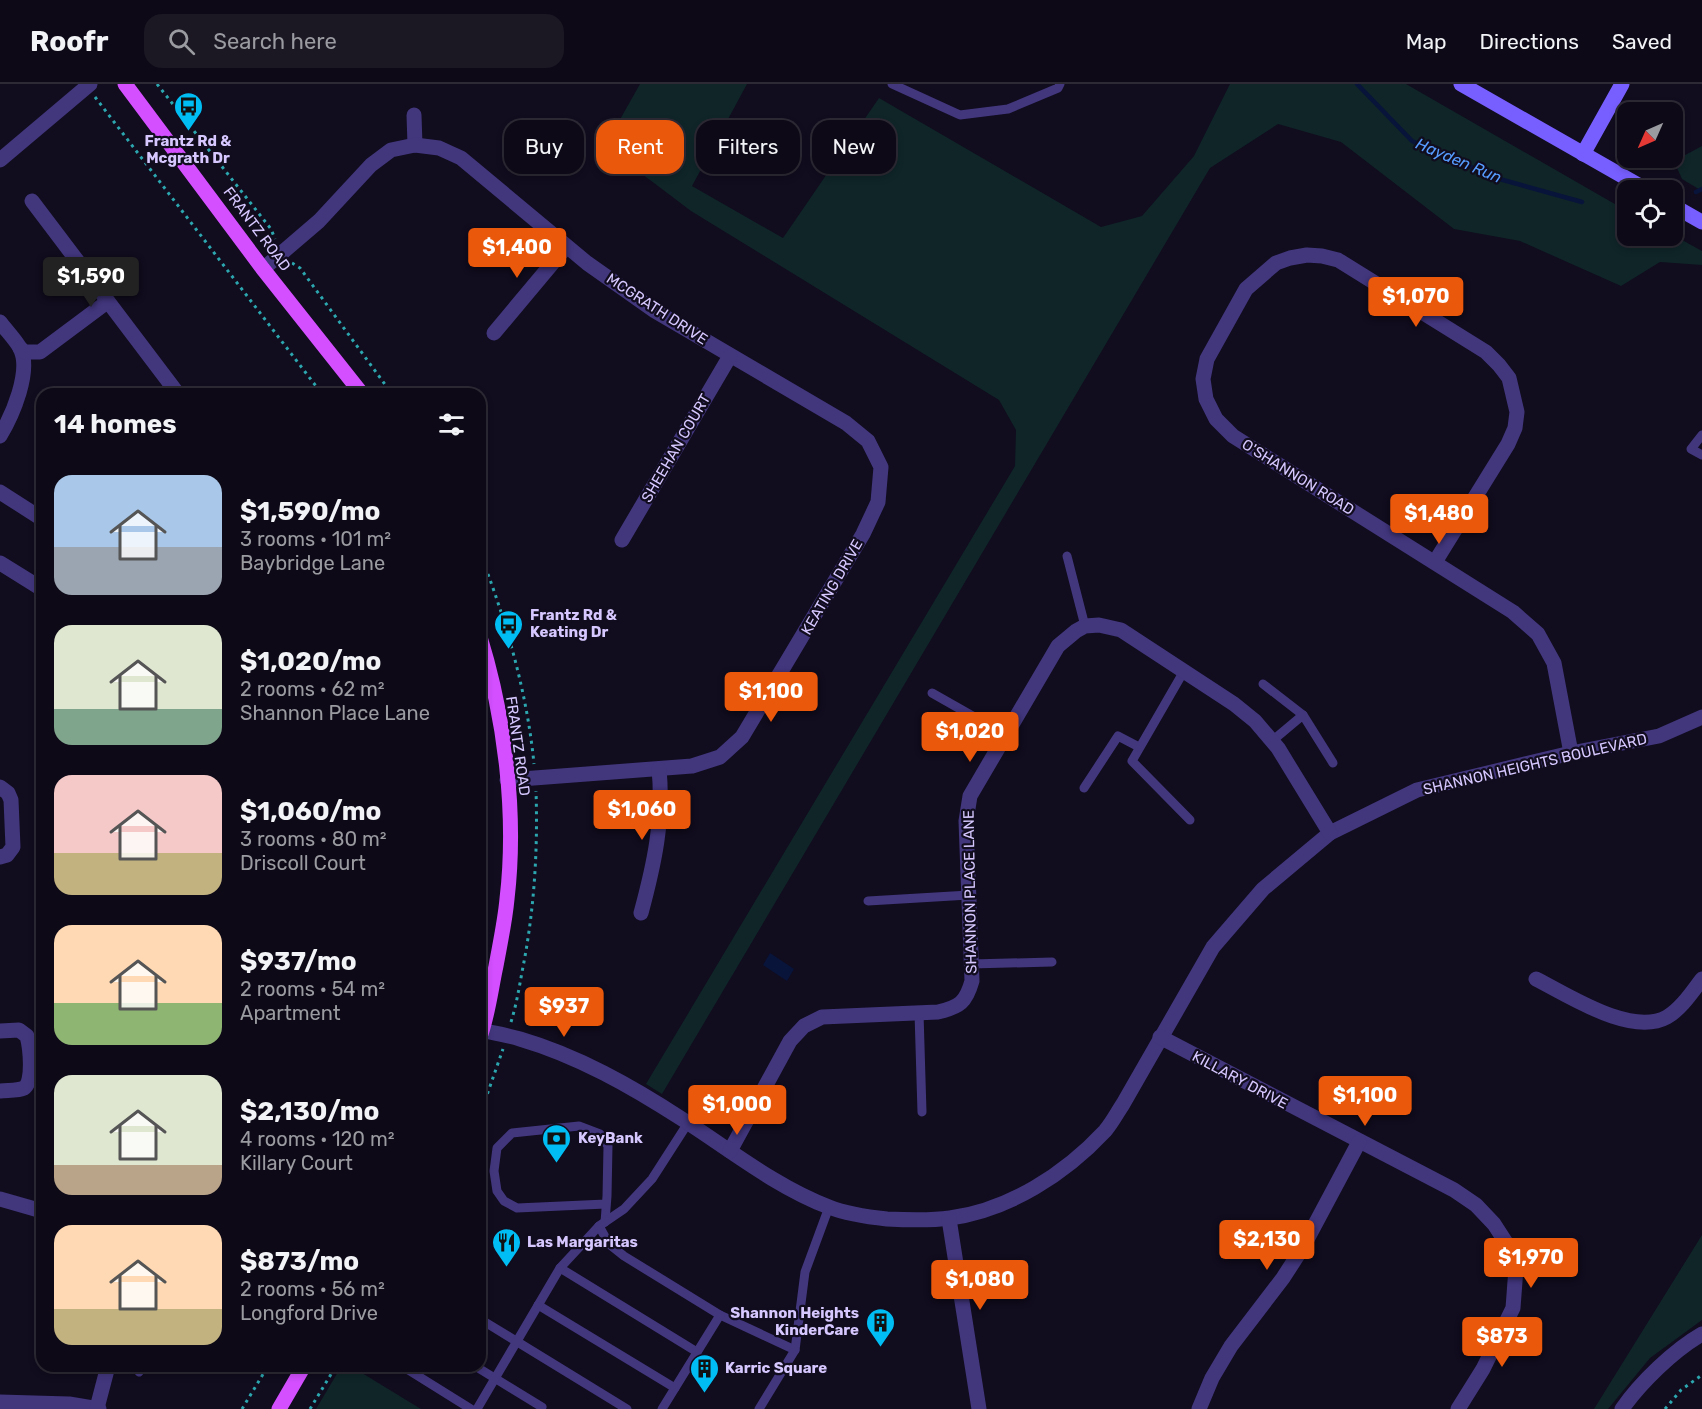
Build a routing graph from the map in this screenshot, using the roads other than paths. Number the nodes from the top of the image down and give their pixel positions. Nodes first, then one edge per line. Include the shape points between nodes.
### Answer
1 (125, 84) edge
2 (892, 84) edge
3 (1060, 84) edge
4 (1461, 84) edge
5 (1622, 84) edge
6 (88, 85) edge
7 (414, 115) dead end
8 (415, 145) junction
9 (1583, 154) junction
10 (0, 160) edge
11 (1629, 180) edge
12 (32, 201) dead end
13 (1683, 211) edge
14 (1702, 222) edge
15 (566, 247) junction
16 (263, 269) junction
17 (107, 302) junction
18 (0, 322) edge
19 (494, 333) dead end
20 (20, 348) junction
21 (730, 356) junction
22 (173, 388) edge
23 (357, 388) edge
24 (1702, 435) edge
25 (0, 436) edge
26 (1702, 455) edge
27 (881, 467) joint
28 (0, 492) edge
29 (36, 515) edge
30 (622, 540) dead end
31 (1067, 556) dead end
32 (1435, 562) junction
33 (0, 563) edge
34 (36, 585) edge
35 (1085, 626) junction
36 (486, 664) edge
37 (1184, 671) junction
38 (1263, 684) dead end
39 (933, 693) dead end
40 (1303, 715) junction
41 (1702, 717) edge
42 (1005, 735) junction
43 (1272, 741) junction
44 (1138, 747) junction
45 (1571, 753) junction
46 (1333, 763) dead end
47 (659, 769) junction
48 (507, 780) junction
49 (0, 787) edge
50 (1084, 788) dead end
51 (1190, 820) dead end
52 (1330, 833) junction
53 (0, 856) edge
54 (969, 896) junction
55 (868, 901) dead end
56 (641, 913) dead end
57 (1052, 962) dead end
58 (971, 964) junction
59 (1536, 979) dead end
60 (1702, 979) edge
61 (486, 1008) edge
62 (919, 1013) junction
63 (0, 1031) edge
64 (486, 1034) edge
65 (1160, 1037) junction
66 (0, 1091) edge
67 (922, 1112) dead end
68 (688, 1123) junction
69 (1359, 1142) junction
70 (730, 1151) junction
71 (0, 1199) edge
72 (606, 1204) junction
73 (829, 1207) junction
74 (36, 1209) edge
75 (949, 1219) junction
76 (602, 1224) junction
77 (560, 1268) junction
78 (538, 1305) junction
79 (720, 1315) junction
80 (486, 1323) edge
81 (1702, 1334) edge
82 (516, 1342) junction
83 (795, 1350) junction
84 (697, 1352) junction
85 (107, 1372) edge
86 (301, 1372) edge
87 (412, 1372) edge
88 (484, 1372) edge
89 (494, 1379) junction
90 (675, 1388) junction
91 (0, 1402) edge
92 (34, 1406) edge
93 (543, 1408) edge
94 (98, 1409) edge
95 (279, 1409) edge
96 (471, 1409) edge
97 (477, 1409) edge
98 (627, 1409) edge
99 (662, 1409) edge
100 (759, 1409) edge
101 (979, 1409) edge
102 (1199, 1409) edge
103 (1458, 1409) edge
104 (1622, 1409) edge

1 - 16 main road, FRANTZ ROAD
2 - 3 lane via 960,114 1008,109
4 - 9 main road
5 - 9 main road
6 - 10 street
7 - 8 street
8 - 15 street, MCGRATH DRIVE via 439,148 461,158
8 - 16 street, MCGRATH DRIVE via 391,150 371,165 319,221
9 - 11 main road
12 - 17 street
13 - 14 main road
15 - 19 street
15 - 21 street, MCGRATH DRIVE via 655,311
16 - 23 main road, FRANTZ ROAD
17 - 20 street via 40,352
17 - 22 street
18 - 20 street
20 - 25 street via 25,363 23,379
21 - 27 street, MCGRATH DRIVE via 846,423 868,441
21 - 30 street, SHEEHAN COURT
24 - 26 lane via 1691,449
27 - 47 street, KEATING DRIVE via 878,502 863,534 742,737 720,758
28 - 29 street
31 - 35 lane
32 - 32 street, O'SHANNON ROAD via 1515,428 1518,412 1509,378 1486,352 1338,260 1298,256 1276,263 1246,289 1207,359 1203,379 1206,399 1216,419 1233,436
32 - 45 street, O'SHANNON ROAD via 1513,612 1538,634 1554,663
33 - 34 street
35 - 37 street via 1121,630
35 - 42 street, SHANNON PLACE LANE via 1058,646
36 - 48 main road, FRANTZ ROAD
37 - 43 street via 1248,715
37 - 44 lane
38 - 40 lane
39 - 42 lane
40 - 43 lane
40 - 46 lane
41 - 45 street, SHANNON HEIGHTS BOULEVARD via 1659,736
42 - 54 street, SHANNON PLACE LANE via 970,796 966,821
43 - 52 street
44 - 50 lane via 1118,736
44 - 51 lane via 1132,761
45 - 52 street, SHANNON HEIGHTS BOULEVARD via 1417,790
47 - 48 street, KEATING DRIVE
47 - 56 street via 660,827
48 - 61 main road, FRANTZ ROAD via 508,898
49 - 53 street via 11,800 13,847 7,855
52 - 65 street, SHANNON HEIGHTS BOULEVARD via 1263,889 1233,922 1213,946
54 - 55 lane
54 - 58 street, SHANNON PLACE LANE
57 - 58 lane
58 - 62 street, SHANNON PLACE LANE via 972,981 967,997 955,1009
59 - 60 street via 1614,1018 1641,1023 1668,1016
62 - 67 lane
62 - 70 street, SHANNON PLACE LANE via 822,1017 804,1026 790,1041
63 - 66 street via 19,1030 27,1036 31,1078 23,1089
64 - 68 street, SHANNON HEIGHTS BOULEVARD via 520,1039 597,1069
65 - 69 street, KILLARY DRIVE
65 - 75 street, SHANNON HEIGHTS BOULEVARD via 1106,1129 1075,1159 1045,1182 1008,1200
68 - 70 street, SHANNON HEIGHTS BOULEVARD
68 - 76 lane via 652,1179 624,1209
69 - 102 street via 1283,1278 1230,1346
69 - 103 street, KILLARY DRIVE via 1476,1205 1505,1241 1516,1268 1513,1308
70 - 73 street, SHANNON HEIGHTS BOULEVARD
71 - 74 street
72 - 72 lane via 608,1146 600,1134 579,1126 512,1133 497,1148 497,1191 504,1201 517,1208
72 - 76 lane
73 - 75 street, SHANNON HEIGHTS BOULEVARD via 866,1217
73 - 83 lane via 805,1272
75 - 101 street
76 - 77 lane
76 - 79 lane via 609,1244 624,1256
77 - 78 lane
77 - 84 lane
78 - 82 lane
78 - 90 lane
79 - 83 lane
79 - 84 lane
80 - 82 lane
81 - 104 street via 1655,1372
82 - 89 lane
82 - 98 lane
83 - 100 lane
84 - 90 lane
85 - 94 street
86 - 95 main road
87 - 96 lane
88 - 89 lane
89 - 93 lane
89 - 97 lane
90 - 99 lane
91 - 92 street
92 - 94 street via 69,1404

